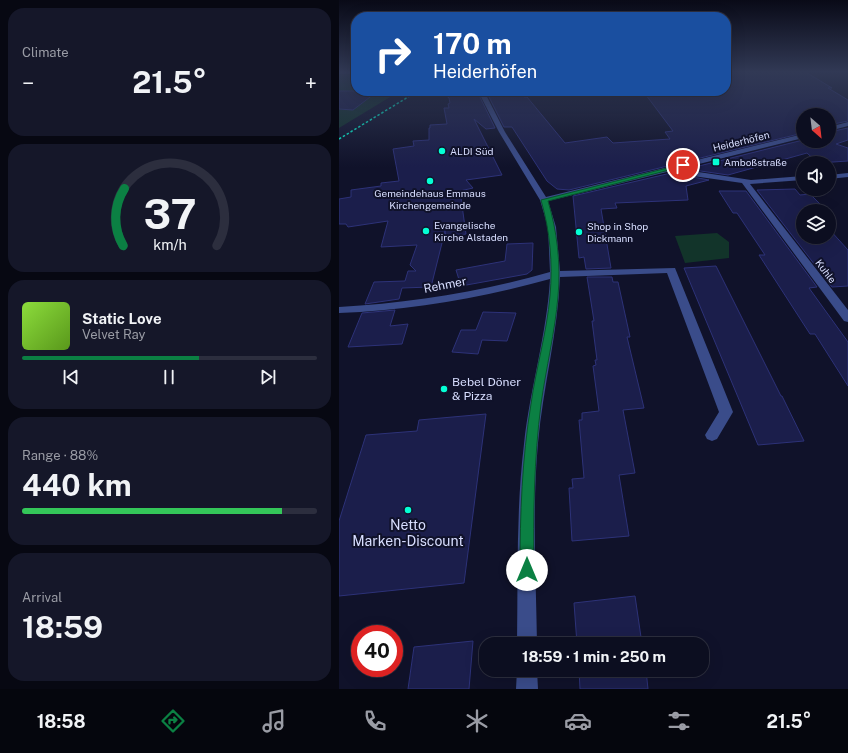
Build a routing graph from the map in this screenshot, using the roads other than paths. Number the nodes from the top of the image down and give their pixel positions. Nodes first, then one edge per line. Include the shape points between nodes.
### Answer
1 (487, 103) edge
2 (848, 124) edge
3 (836, 127) edge
4 (796, 138) edge
5 (669, 169) junction
6 (848, 175) edge
7 (836, 176) edge
8 (796, 178) edge
9 (744, 181) junction
10 (545, 200) junction
11 (555, 274) junction
12 (339, 310) edge
13 (848, 318) edge
14 (712, 435) dead end
15 (527, 637) edge
16 (527, 677) edge
17 (527, 689) edge

1 - 10 street
2 - 3 street
4 - 5 street, Heiderhöfen
5 - 9 street
5 - 10 street, Heiderhöfen
6 - 7 street
8 - 9 street
9 - 13 street, Kuhle
10 - 11 street via 552,227
11 - 12 street, Rehmer via 520,284 424,303
11 - 14 street, Rehmer via 671,270 726,412
11 - 15 street via 552,318 531,444 527,510
16 - 17 street

